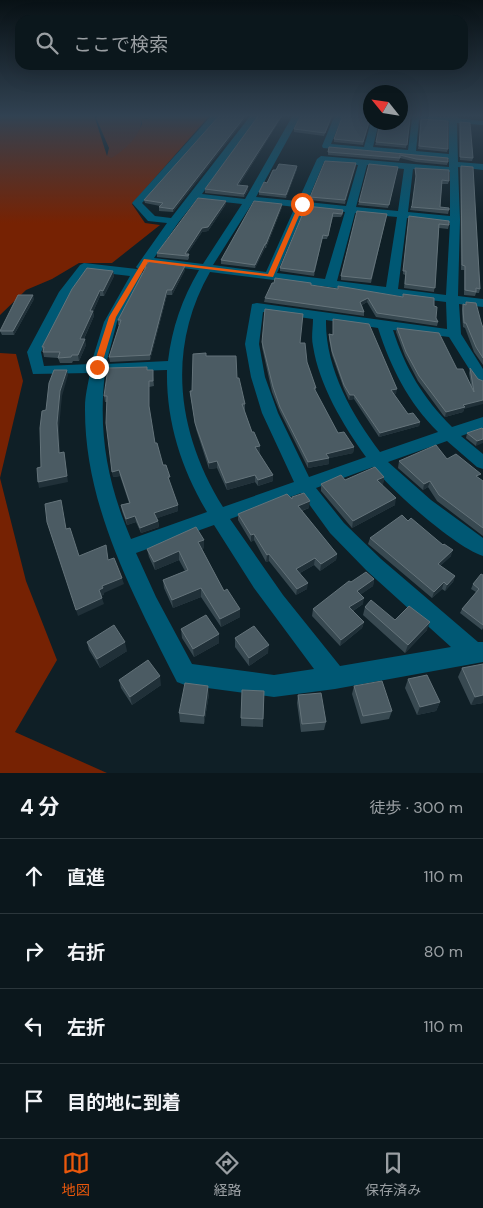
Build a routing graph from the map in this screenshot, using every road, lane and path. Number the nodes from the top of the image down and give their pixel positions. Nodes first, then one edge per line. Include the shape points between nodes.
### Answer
1 (184, 151) edge
2 (229, 151) edge
3 (277, 151) edge
4 (384, 151) edge
5 (454, 151) edge
6 (412, 153) joint
7 (363, 163) junction
8 (454, 164) junction
9 (409, 167) junction
10 (483, 167) edge
11 (196, 196) junction
12 (249, 200) junction
13 (302, 204) junction
14 (350, 209) junction
15 (402, 214) junction
16 (455, 220) junction
17 (174, 221) junction
18 (146, 260) junction
19 (206, 268) junction
20 (137, 273) junction
21 (270, 276) junction
22 (330, 284) junction
23 (392, 291) junction
24 (452, 299) junction
25 (483, 303) edge
26 (320, 316) junction
27 (384, 324) junction
28 (454, 334) junction
29 (173, 365) junction
30 (97, 367) junction
31 (483, 380) edge
32 (483, 422) edge
33 (450, 432) junction
34 (377, 459) junction
35 (483, 463) edge
36 (305, 486) junction
37 (219, 516) junction
38 (483, 548) edge
39 (124, 549) junction
40 (479, 653) edge
41 (335, 678) junction

1 - 17 street via 137,203 152,219
2 - 11 street
3 - 12 street
4 - 6 street
5 - 8 street
6 - 8 street
7 - 9 street
7 - 13 street via 321,159
7 - 14 street
8 - 9 street
8 - 10 street
8 - 16 street
9 - 15 street
11 - 12 street
11 - 17 street
12 - 13 street
12 - 19 street
13 - 14 street
13 - 21 street
14 - 15 street
14 - 22 street
15 - 16 street
15 - 23 street
16 - 24 street
17 - 18 street
18 - 19 street
18 - 20 street
19 - 21 street
19 - 29 street via 188,303
20 - 30 street via 113,317
20 - 30 street via 84,267 65,292 34,352 38,371
21 - 22 street
22 - 23 street
23 - 24 street
24 - 25 street
24 - 28 street
26 - 27 street
26 - 34 street via 320,345 326,369 339,399
26 - 36 street via 257,307 252,344 258,377 270,413
27 - 28 street
27 - 33 street via 404,378
28 - 31 street
29 - 30 street
29 - 37 street via 180,423 190,463
30 - 39 street via 93,400 94,438 106,494
32 - 33 street
33 - 34 street
33 - 35 street
34 - 36 street
34 - 38 street via 392,477
36 - 37 street
36 - 40 street via 337,528 374,565
37 - 39 street
37 - 41 street via 276,604
39 - 41 street via 185,674 274,686
40 - 41 street

